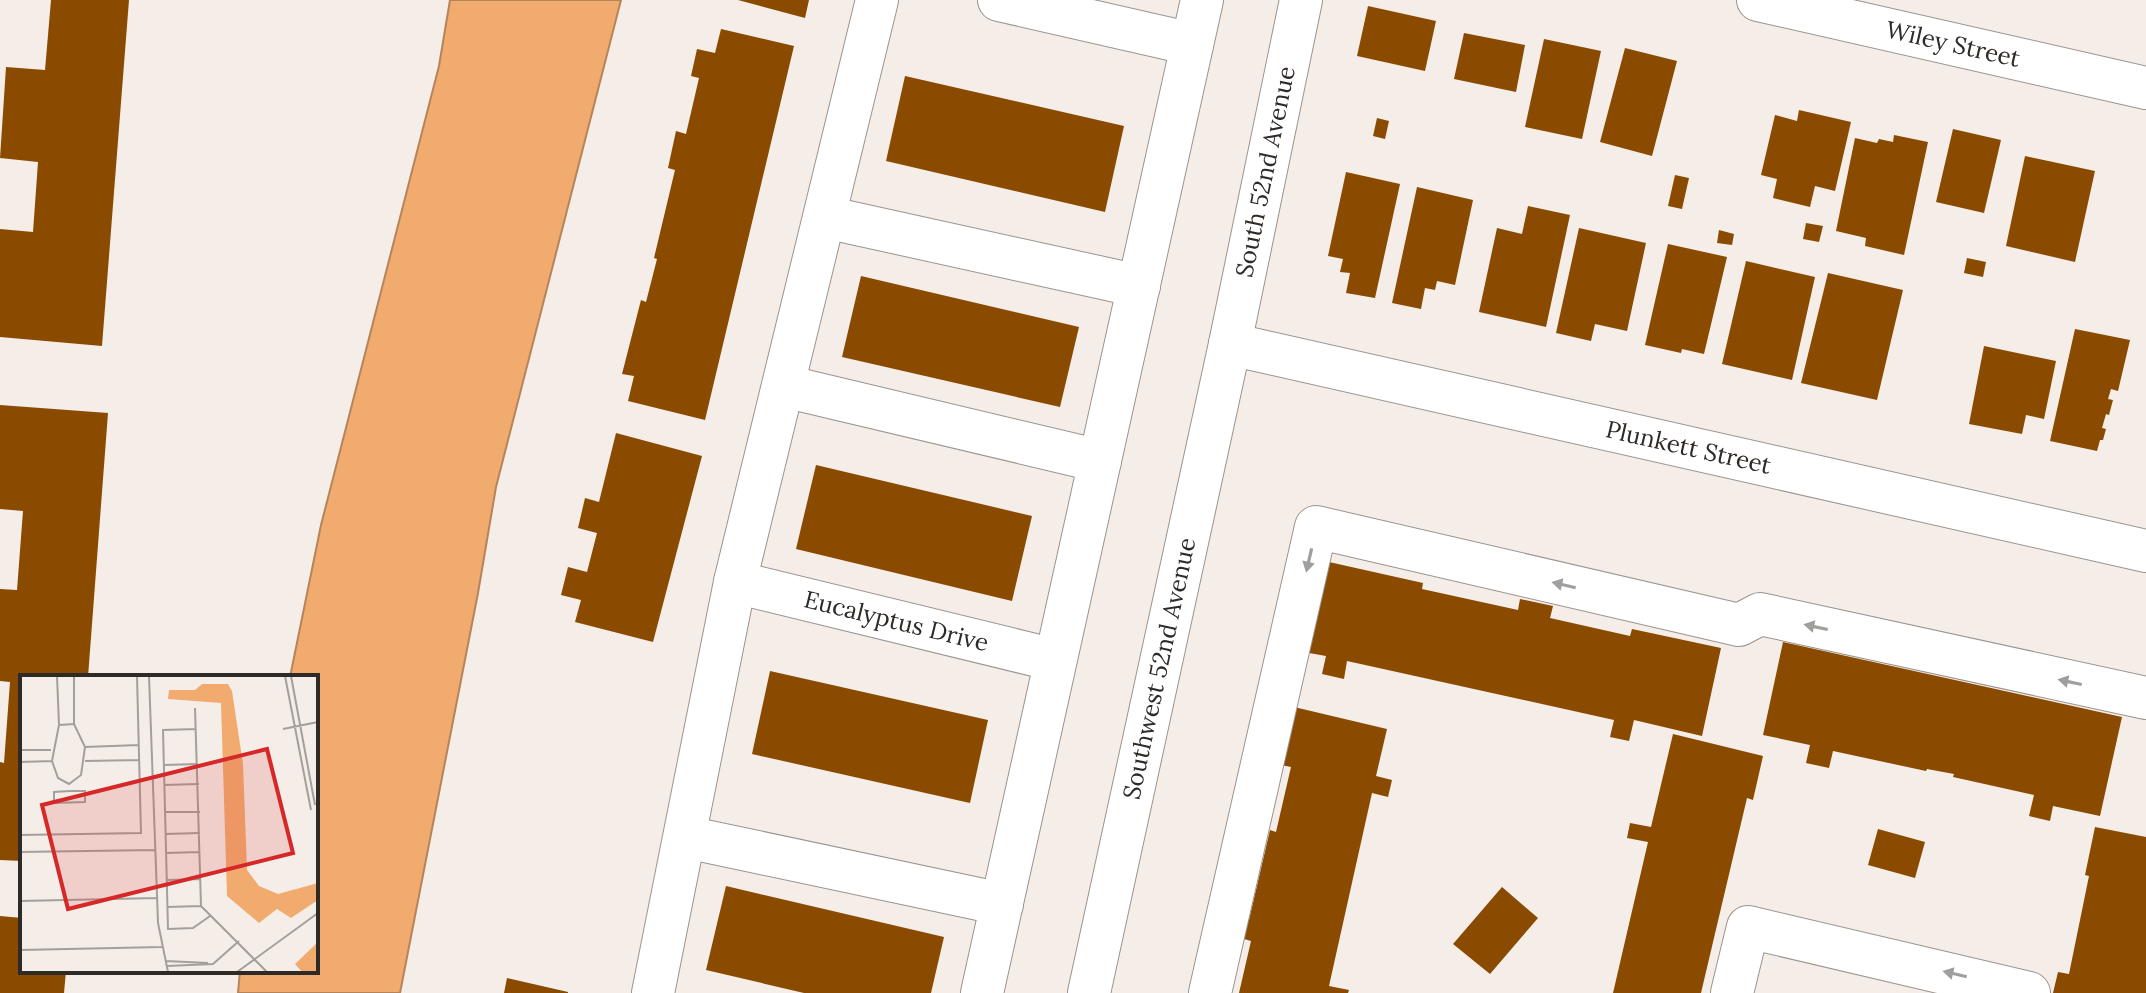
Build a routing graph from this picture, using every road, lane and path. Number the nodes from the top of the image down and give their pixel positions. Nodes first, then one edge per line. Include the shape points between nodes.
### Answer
1 (877, 0) edge
2 (999, 0) edge
3 (1202, 0) edge
4 (1301, 0) edge
5 (1758, 0) edge
6 (1192, 44) junction
7 (2146, 88) edge
8 (825, 217) junction
9 (1139, 286) junction
10 (1230, 344) junction
11 (784, 386) junction
12 (1100, 461) junction
13 (2146, 551) edge
14 (735, 582) junction
15 (1055, 660) junction
16 (2146, 698) edge
17 (686, 837) junction
18 (1002, 904) junction
19 (653, 993) edge
20 (982, 993) edge
21 (1089, 993) edge
22 (1210, 993) edge
23 (1732, 993) edge
24 (2029, 993) edge

1 - 8 street
2 - 6 street
3 - 6 street
4 - 10 street, South 52nd Avenue
5 - 7 street, Wiley Street
6 - 9 street
8 - 9 street
8 - 11 street
9 - 12 street
10 - 13 street, Plunkett Street
10 - 21 street, Southwest 52nd Avenue
11 - 12 street
11 - 14 street
12 - 15 street
14 - 15 street, Eucalyptus Drive
14 - 17 street
15 - 18 street
16 -> 22 street via 1760,614 1739,625 1316,527
17 - 18 street
17 - 19 street
18 - 20 street
24 -> 23 street via 1748,927

